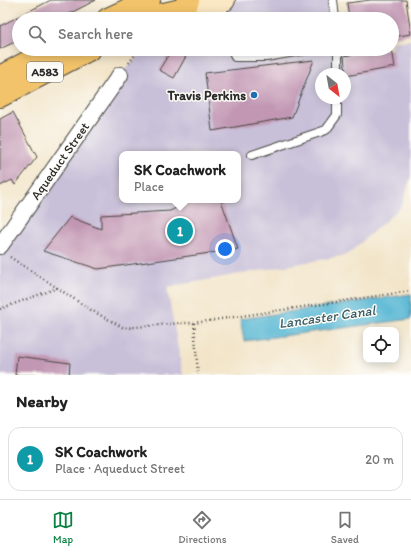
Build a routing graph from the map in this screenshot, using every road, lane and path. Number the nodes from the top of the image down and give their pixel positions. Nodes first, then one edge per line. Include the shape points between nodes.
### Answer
1 (223, 0) edge
2 (333, 0) edge
3 (186, 4) edge
4 (156, 8) edge
5 (139, 12) edge
6 (224, 12) edge
7 (334, 12) edge
8 (39, 56) edge
9 (77, 56) edge
10 (235, 56) edge
11 (266, 56) edge
12 (338, 56) edge
13 (338, 68) edge
14 (120, 75) dead end
15 (0, 77) edge
16 (0, 96) edge
17 (338, 104) edge
18 (252, 155) dead end
19 (1, 246) edge
20 (57, 287) junction
21 (411, 291) edge
22 (0, 309) edge
23 (194, 323) junction
24 (198, 375) edge

1 - 3 main road
1 - 6 lane
2 - 7 lane
3 - 4 main road
4 - 5 main road
8 - 15 main road, A583
9 - 16 main road, A583
10 - 11 lane
12 - 13 lane
14 - 19 street, Aqueduct Street
17 - 18 lane via 337,115 326,130
19 - 20 path via 11,257
20 - 22 path
20 - 23 path via 124,328
21 - 23 path
23 - 24 path

